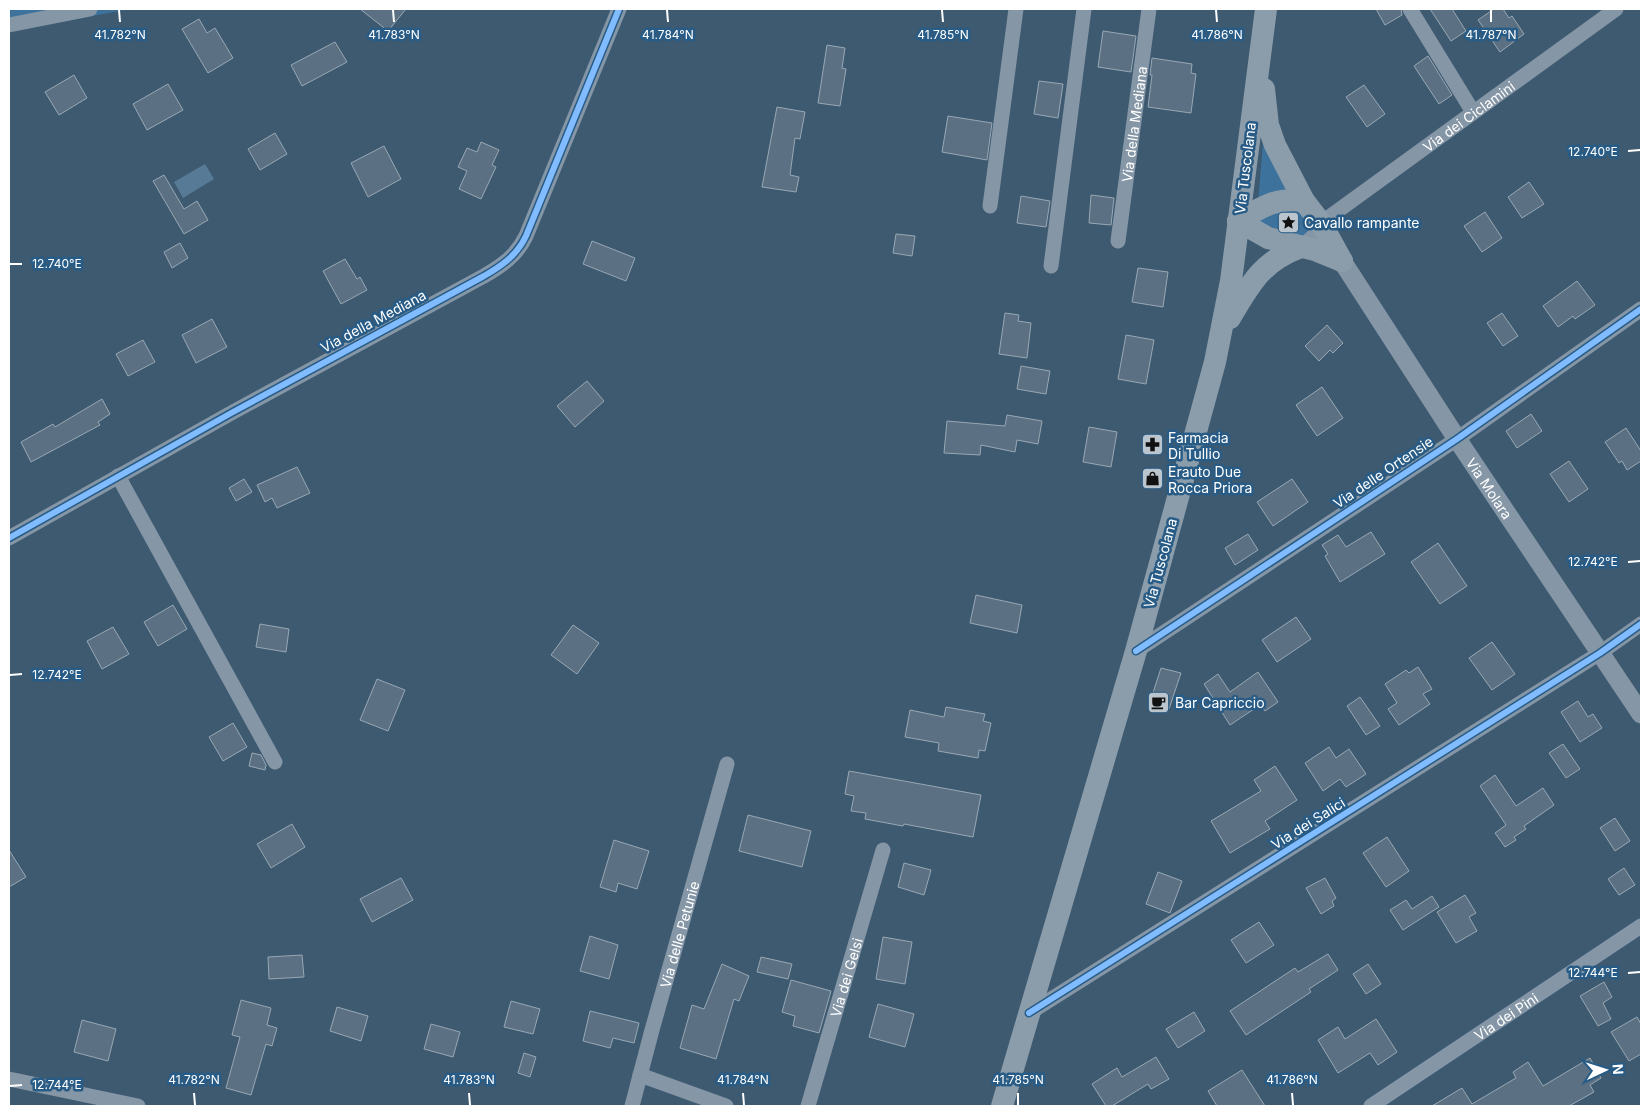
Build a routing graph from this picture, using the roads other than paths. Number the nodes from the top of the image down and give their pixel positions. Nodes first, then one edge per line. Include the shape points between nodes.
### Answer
1 (90, 9) edge
2 (619, 9) edge
3 (1016, 9) edge
4 (1084, 9) edge
5 (1149, 9) edge
6 (1410, 9) edge
7 (1616, 9) edge
8 (1265, 10) edge
9 (9, 25) edge
10 (1473, 112) junction
11 (1304, 201) junction
12 (990, 206) dead end
13 (1238, 221) junction
14 (1321, 223) junction
15 (1118, 241) dead end
16 (1301, 247) junction
17 (1342, 261) junction
18 (1050, 266) dead end
19 (1641, 309) edge
20 (1222, 333) junction
21 (1457, 439) junction
22 (118, 476) junction
23 (9, 538) edge
24 (1641, 624) edge
25 (1136, 651) junction
26 (1600, 653) junction
27 (1641, 714) edge
28 (275, 762) dead end
29 (727, 764) dead end
30 (883, 850) dead end
31 (1641, 926) edge
32 (1029, 1013) junction
33 (640, 1075) junction
34 (9, 1078) edge
35 (138, 1106) edge
36 (632, 1106) edge
37 (726, 1106) edge
38 (808, 1106) edge
39 (1002, 1106) edge
40 (1372, 1106) edge

1 - 9 street
2 - 22 street, Via della Mediana via 516,254 484,276
3 - 12 street
4 - 18 street
5 - 15 street, Via della Mediana
6 - 10 street
7 - 10 street, Via dei Ciclamini
8 - 11 main road via 1264,96 1268,125
8 - 13 main road, Via Tuscolana
10 - 14 street, Via dei Ciclamini
11 - 13 main road via 1276,202
11 - 14 main road
13 - 16 main road via 1268,238
13 - 20 main road, Via Tuscolana
14 - 16 street, Via dei Ciclamini via 1315,235
14 - 17 main road
16 - 17 main road
16 - 20 main road via 1278,257 1258,275
17 - 21 street, Via Molara
19 - 21 street, Via delle Ortensie
20 - 25 main road, Via Tuscolana
21 - 25 street, Via delle Ortensie
21 - 26 street, Via Molara
22 - 23 street, Via della Mediana
22 - 28 street
24 - 26 street, Via dei Salici
25 - 32 main road, Via Tuscolana
26 - 27 street, Via Molara
26 - 32 street, Via dei Salici
29 - 33 street, Via delle Petunie
30 - 38 street, Via dei Gelsi
31 - 40 street, Via dei Pini
32 - 39 main road, Via Tuscolana
33 - 36 street, Via delle Petunie
33 - 37 street
34 - 35 street

